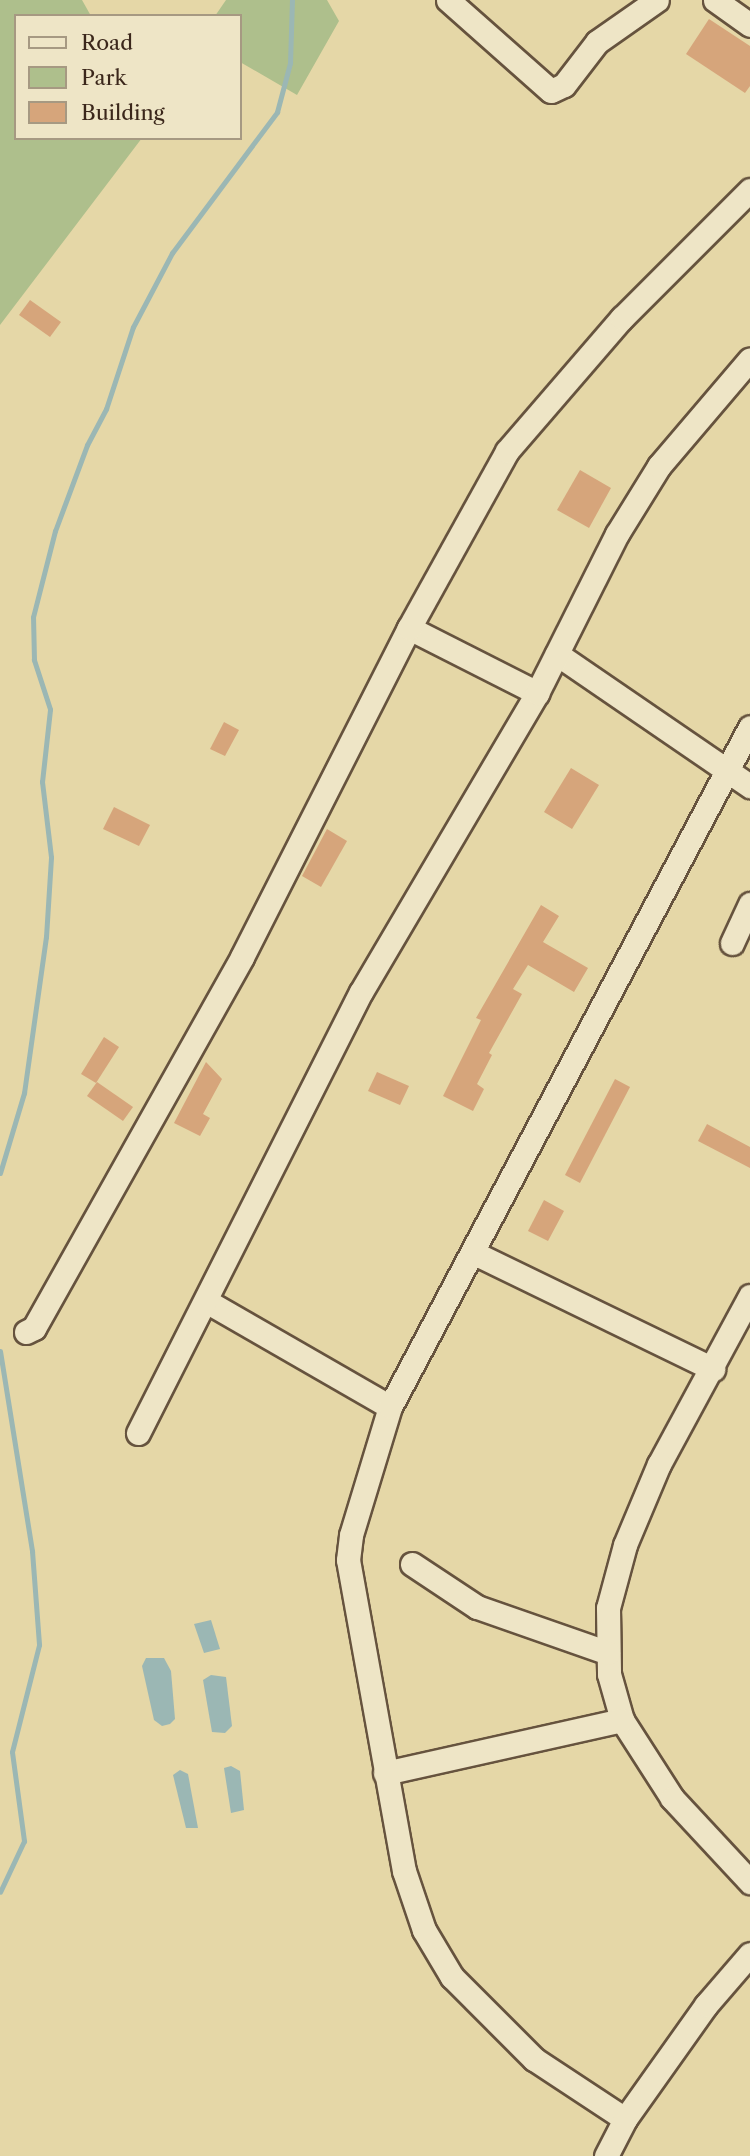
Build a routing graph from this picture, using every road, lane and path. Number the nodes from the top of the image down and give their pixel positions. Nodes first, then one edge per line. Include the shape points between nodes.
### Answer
1 (448, 0) edge
2 (657, 0) edge
3 (715, 0) edge
4 (750, 25) edge
5 (750, 190) edge
6 (750, 359) edge
7 (409, 628) junction
8 (557, 654) junction
9 (537, 693) junction
10 (750, 727) edge
11 (726, 771) junction
12 (750, 786) edge
13 (750, 904) edge
14 (732, 943) dead end
15 (474, 1252) junction
16 (750, 1296) edge
17 (206, 1301) junction
18 (26, 1332) dead end
19 (712, 1370) junction
20 (390, 1407) junction
21 (138, 1433) dead end
22 (412, 1564) dead end
23 (608, 1653) junction
24 (622, 1720) junction
25 (385, 1773) junction
26 (750, 1882) edge
27 (750, 1954) edge
28 (625, 2119) junction
29 (606, 2156) edge

1 - 2 street via 551,91 564,85 597,42
3 - 4 street
5 - 7 street via 622,318 507,451
6 - 8 street via 659,466 617,534
7 - 9 street
7 - 18 street via 242,957 34,1328
8 - 9 street
8 - 11 street via 650,714
9 - 17 street via 361,992
10 - 11 street
11 - 12 street
11 - 15 street
13 - 14 street
15 - 19 street
15 - 20 street
16 - 19 street
17 - 20 street
17 - 21 street
19 - 23 street via 659,1464 625,1545 608,1608
20 - 25 street via 348,1560
22 - 23 street via 477,1607
23 - 24 street
24 - 25 street
24 - 26 street via 672,1798
25 - 28 street via 404,1871 420,1918 452,1977 534,2059
27 - 28 street via 706,2005
28 - 29 street

